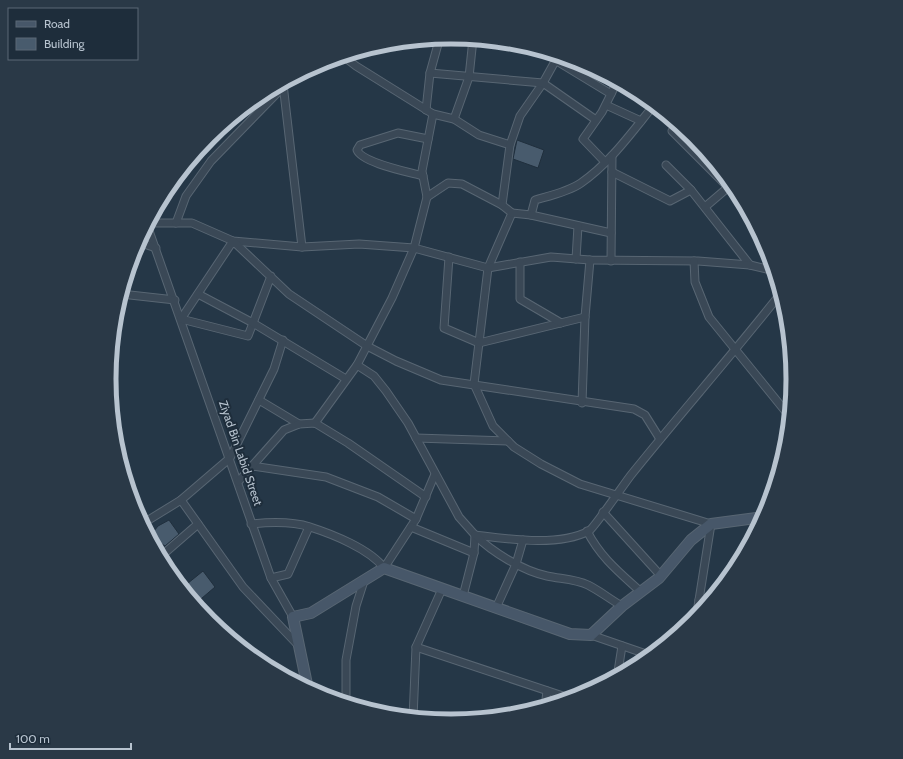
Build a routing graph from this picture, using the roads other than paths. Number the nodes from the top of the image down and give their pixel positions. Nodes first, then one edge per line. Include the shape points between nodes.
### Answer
1 (438, 45) edge
2 (472, 45) edge
3 (349, 60) edge
4 (555, 61) edge
5 (566, 65) edge
6 (430, 73) junction
7 (469, 77) junction
8 (543, 84) junction
9 (615, 87) edge
10 (284, 89) edge
11 (611, 94) junction
12 (272, 97) edge
13 (606, 105) junction
14 (650, 109) edge
15 (426, 110) junction
16 (433, 114) junction
17 (454, 119) junction
18 (596, 120) junction
19 (641, 121) junction
20 (672, 131) dead end
21 (428, 139) junction
22 (510, 145) junction
23 (612, 156) junction
24 (605, 162) junction
25 (666, 165) dead end
26 (714, 170) edge
27 (612, 172) junction
28 (423, 176) junction
29 (727, 188) edge
30 (691, 190) junction
31 (427, 196) junction
32 (502, 205) junction
33 (705, 207) junction
34 (512, 213) junction
35 (531, 215) junction
36 (176, 223) junction
37 (155, 224) edge
38 (578, 226) junction
39 (151, 232) edge
40 (611, 233) junction
41 (233, 241) junction
42 (145, 244) edge
43 (302, 247) junction
44 (156, 248) junction
45 (414, 248) junction
46 (449, 258) junction
47 (576, 259) junction
48 (590, 260) junction
49 (611, 261) junction
50 (694, 261) junction
51 (520, 262) junction
52 (750, 265) junction
53 (488, 268) junction
54 (768, 269) edge
55 (271, 276) junction
56 (198, 294) junction
57 (127, 295) edge
58 (777, 298) edge
59 (174, 300) junction
60 (585, 317) junction
61 (181, 319) junction
62 (253, 323) junction
63 (561, 323) junction
64 (283, 340) junction
65 (479, 343) junction
66 (367, 346) junction
67 (735, 351) junction
68 (357, 364) junction
69 (346, 379) junction
70 (474, 384) junction
71 (259, 400) junction
72 (582, 403) junction
73 (785, 411) edge
74 (299, 424) junction
75 (315, 424) junction
76 (416, 438) junction
77 (660, 439) junction
78 (508, 441) junction
79 (230, 458) junction
80 (252, 466) junction
81 (435, 474) junction
82 (238, 482) junction
83 (615, 495) junction
84 (426, 497) junction
85 (181, 500) junction
86 (603, 512) junction
87 (416, 518) junction
88 (757, 518) edge
89 (148, 521) edge
90 (198, 524) junction
91 (251, 524) junction
92 (711, 524) junction
93 (309, 527) junction
94 (411, 527) junction
95 (587, 531) junction
96 (475, 536) junction
97 (523, 540) junction
98 (165, 553) edge
99 (474, 553) junction
100 (516, 564) junction
101 (384, 568) junction
102 (661, 576) junction
103 (271, 578) junction
104 (364, 581) junction
105 (442, 589) junction
106 (641, 592) junction
107 (463, 596) junction
108 (706, 599) edge
109 (699, 600) junction
110 (622, 606) junction
111 (496, 608) junction
112 (698, 608) edge
113 (293, 617) junction
114 (591, 635) junction
115 (622, 646) junction
116 (300, 647) junction
117 (416, 647) junction
118 (645, 654) edge
119 (617, 671) edge
120 (306, 682) edge
121 (547, 691) junction
122 (562, 696) edge
123 (346, 698) edge
124 (545, 702) edge
125 (413, 712) edge

1 - 6 street
2 - 7 street
3 - 15 street
4 - 8 street
5 - 11 street
6 - 7 street
6 - 15 street
7 - 8 street
7 - 17 street
8 - 18 street
8 - 22 street via 520,116
9 - 11 street
10 - 43 street
11 - 13 street
12 - 36 street via 211,161 186,196
13 - 18 street
13 - 19 street
14 - 19 street
15 - 16 street
16 - 17 street
16 - 21 street
17 - 22 street via 479,135
18 - 24 street via 583,138
19 - 23 street
20 - 26 street
21 - 28 street
21 - 28 street via 398,133 367,142 357,148 360,155 373,162
22 - 32 street
23 - 24 street
23 - 27 street
24 - 35 street via 580,184 552,196 534,200
25 - 30 street
27 - 30 street via 670,201
27 - 40 street
28 - 31 street
29 - 33 street
30 - 33 street
31 - 32 street via 448,183 462,184
31 - 45 street
32 - 34 street
33 - 52 street
34 - 35 street
34 - 53 street
35 - 38 street
36 - 37 street
36 - 41 street via 192,222
38 - 40 street
38 - 47 street
39 - 44 street, Ziyad Bin Labid Street
40 - 49 street
41 - 43 street
41 - 55 street
41 - 56 street
42 - 44 street
43 - 45 street via 359,244
44 - 59 street, Ziyad Bin Labid Street
45 - 46 street
45 - 66 street
46 - 53 street
46 - 65 street via 444,328
47 - 48 street
47 - 51 street via 551,257
48 - 49 street
48 - 60 street
49 - 50 street
50 - 52 street
50 - 67 street via 695,282 709,317
51 - 53 street
51 - 63 street via 520,299
52 - 54 street
53 - 65 street
55 - 62 street
55 - 66 street via 289,294
56 - 61 street
56 - 62 street
57 - 59 street
58 - 67 street
59 - 61 street, Ziyad Bin Labid Street
60 - 63 street
60 - 72 street
61 - 62 street via 248,336
61 - 79 street, Ziyad Bin Labid Street
62 - 64 street
63 - 65 street
64 - 69 street
64 - 71 street via 274,369
65 - 70 street
66 - 68 street
66 - 70 street via 441,380
67 - 73 street
67 - 77 street
68 - 69 street
68 - 76 street via 374,376 386,391
69 - 75 street
70 - 72 street
70 - 78 street via 493,426
71 - 74 street
71 - 79 street
72 - 77 street via 634,409 645,415
74 - 75 street
74 - 80 street via 284,430
75 - 84 street via 348,443
76 - 78 street
76 - 81 street
77 - 83 street
78 - 83 street via 541,464 580,484
79 - 82 street, Ziyad Bin Labid Street
79 - 85 street
80 - 82 street
80 - 87 street via 326,477 378,497
81 - 84 street
81 - 96 street via 459,517
82 - 91 street, Ziyad Bin Labid Street
83 - 86 street
83 - 92 street
84 - 87 street
85 - 89 street
85 - 90 street
86 - 95 street
86 - 102 street
87 - 94 street
88 - 92 street
90 - 98 street
90 - 116 street via 243,587
91 - 93 street via 274,522
91 - 103 street, Ziyad Bin Labid Street
92 - 102 street via 691,540
92 - 109 street
93 - 101 street via 353,545 379,561
93 - 103 street via 288,574
94 - 99 street
94 - 101 street
95 - 97 street via 567,538
95 - 106 street via 605,560
96 - 97 street
96 - 99 street
96 - 100 street via 487,548
97 - 100 street
99 - 107 street
100 - 110 street via 546,576 564,578 589,586
100 - 111 street
101 - 104 street
101 - 105 street
102 - 106 street
103 - 113 street, Ziyad Bin Labid Street
104 - 113 street via 311,613
104 - 123 street via 356,606 346,660
105 - 107 street
105 - 117 street
106 - 110 street
107 - 111 street
108 - 109 street
109 - 112 street
110 - 114 street
111 - 114 street via 570,634
113 - 116 street, Ziyad Bin Labid Street
114 - 115 street
115 - 118 street
115 - 119 street
116 - 120 street, Ziyad Bin Labid Street
117 - 121 street
117 - 125 street
121 - 122 street
121 - 124 street

